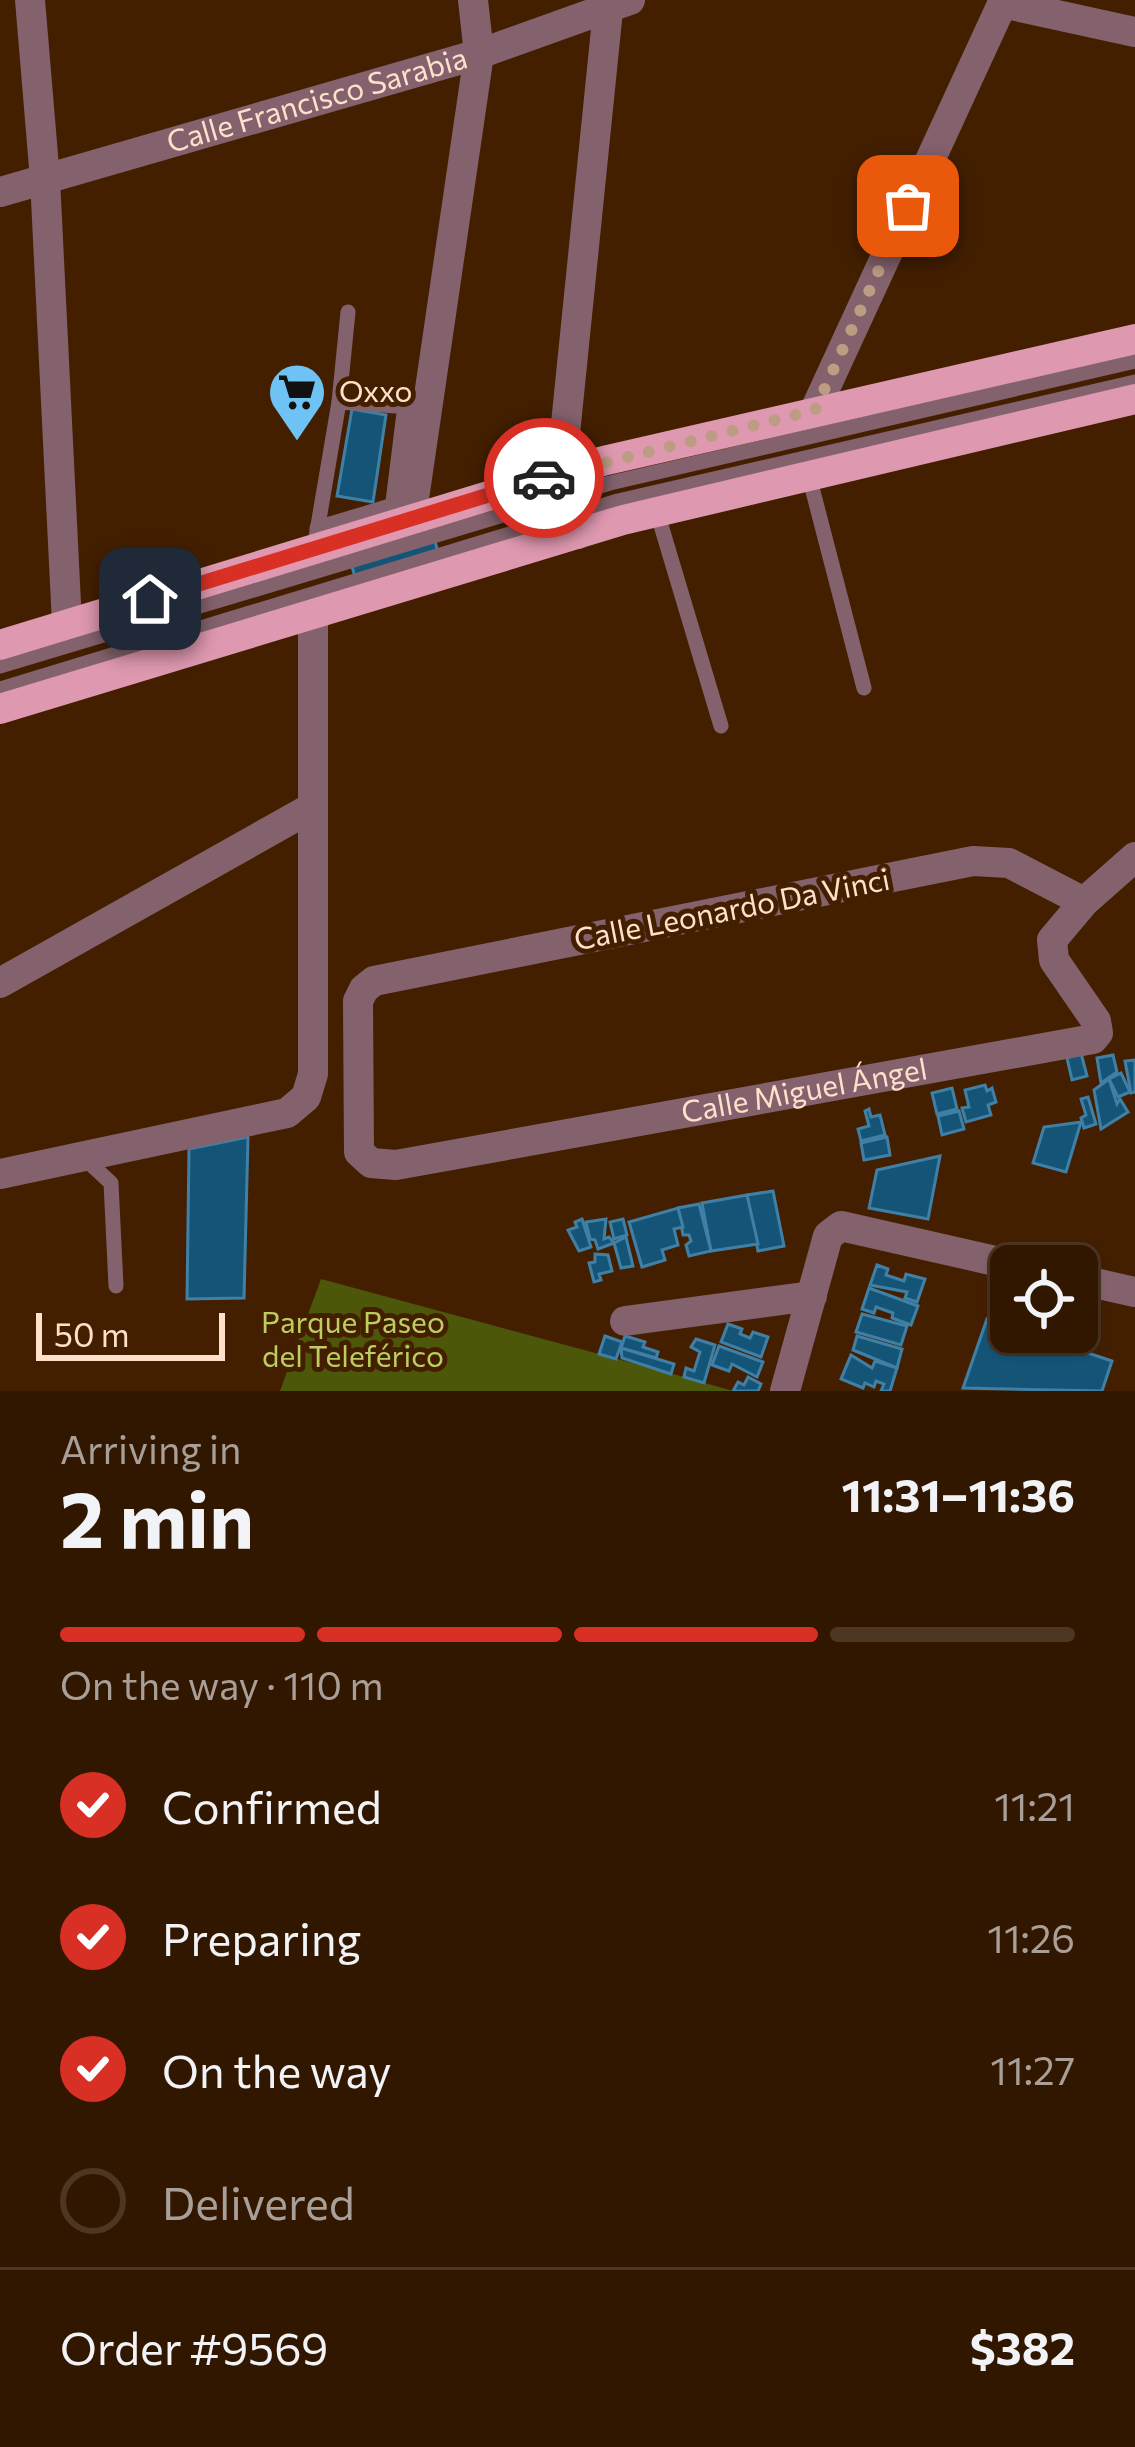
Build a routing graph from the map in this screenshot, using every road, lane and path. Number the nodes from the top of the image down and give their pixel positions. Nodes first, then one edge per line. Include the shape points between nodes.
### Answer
1 (30, 0) edge
2 (473, 0) edge
3 (1003, 1) edge
4 (616, 2) edge
5 (1135, 32) edge
6 (479, 54) junction
7 (45, 179) junction
8 (0, 192) edge
9 (348, 312) dead end
10 (1135, 339) edge
11 (1135, 361) edge
12 (1135, 382) edge
13 (1135, 400) edge
14 (339, 402) junction
15 (415, 407) junction
16 (815, 410) junction
17 (809, 476) junction
18 (570, 504) junction
19 (402, 512) junction
20 (657, 512) junction
21 (316, 538) junction
22 (313, 614) junction
23 (67, 624) junction
24 (0, 645) edge
25 (0, 666) edge
26 (0, 688) edge
27 (864, 688) dead end
28 (0, 709) edge
29 (721, 726) dead end
30 (311, 808) junction
31 (1135, 857) edge
32 (1084, 902) junction
33 (0, 983) edge
34 (359, 1152) joint
35 (82, 1156) junction
36 (0, 1174) edge
37 (990, 1260) edge
38 (1098, 1284) edge
39 (116, 1286) dead end
40 (1135, 1292) edge
41 (812, 1296) junction
42 (626, 1321) dead end
43 (785, 1391) edge

1 - 7 street
2 - 6 street
3 - 5 street
3 - 16 street
4 - 6 street, Calle Francisco Sarabia
4 - 18 street
6 - 7 street, Calle Francisco Sarabia
6 - 15 street
7 - 8 street, Calle Francisco Sarabia
7 - 23 street
9 - 14 lane
10 - 16 main road
11 - 18 lane
12 - 18 lane
13 - 17 main road
14 - 15 lane
14 - 21 lane
15 - 19 street
16 - 18 main road
17 - 20 main road
17 - 27 lane
18 - 19 main road
18 - 20 main road
18 - 22 main road
18 - 25 lane
18 - 26 lane
19 - 21 main road
20 - 29 lane
21 - 23 main road
22 - 28 main road
22 - 30 street
23 - 24 main road
30 - 33 street
30 - 35 street via 313,1074 306,1097 286,1112
31 - 32 street
32 - 34 street, Calle Leonardo Da Vinci via 1009,863 973,861 374,981 358,1001
32 - 34 street, Calle Miguel Ángel via 1051,950 1096,1021 1093,1039 396,1165 371,1163
35 - 36 street
35 - 39 lane via 111,1183
37 - 41 street via 841,1226 828,1236
38 - 40 street
41 - 42 street
41 - 43 street

